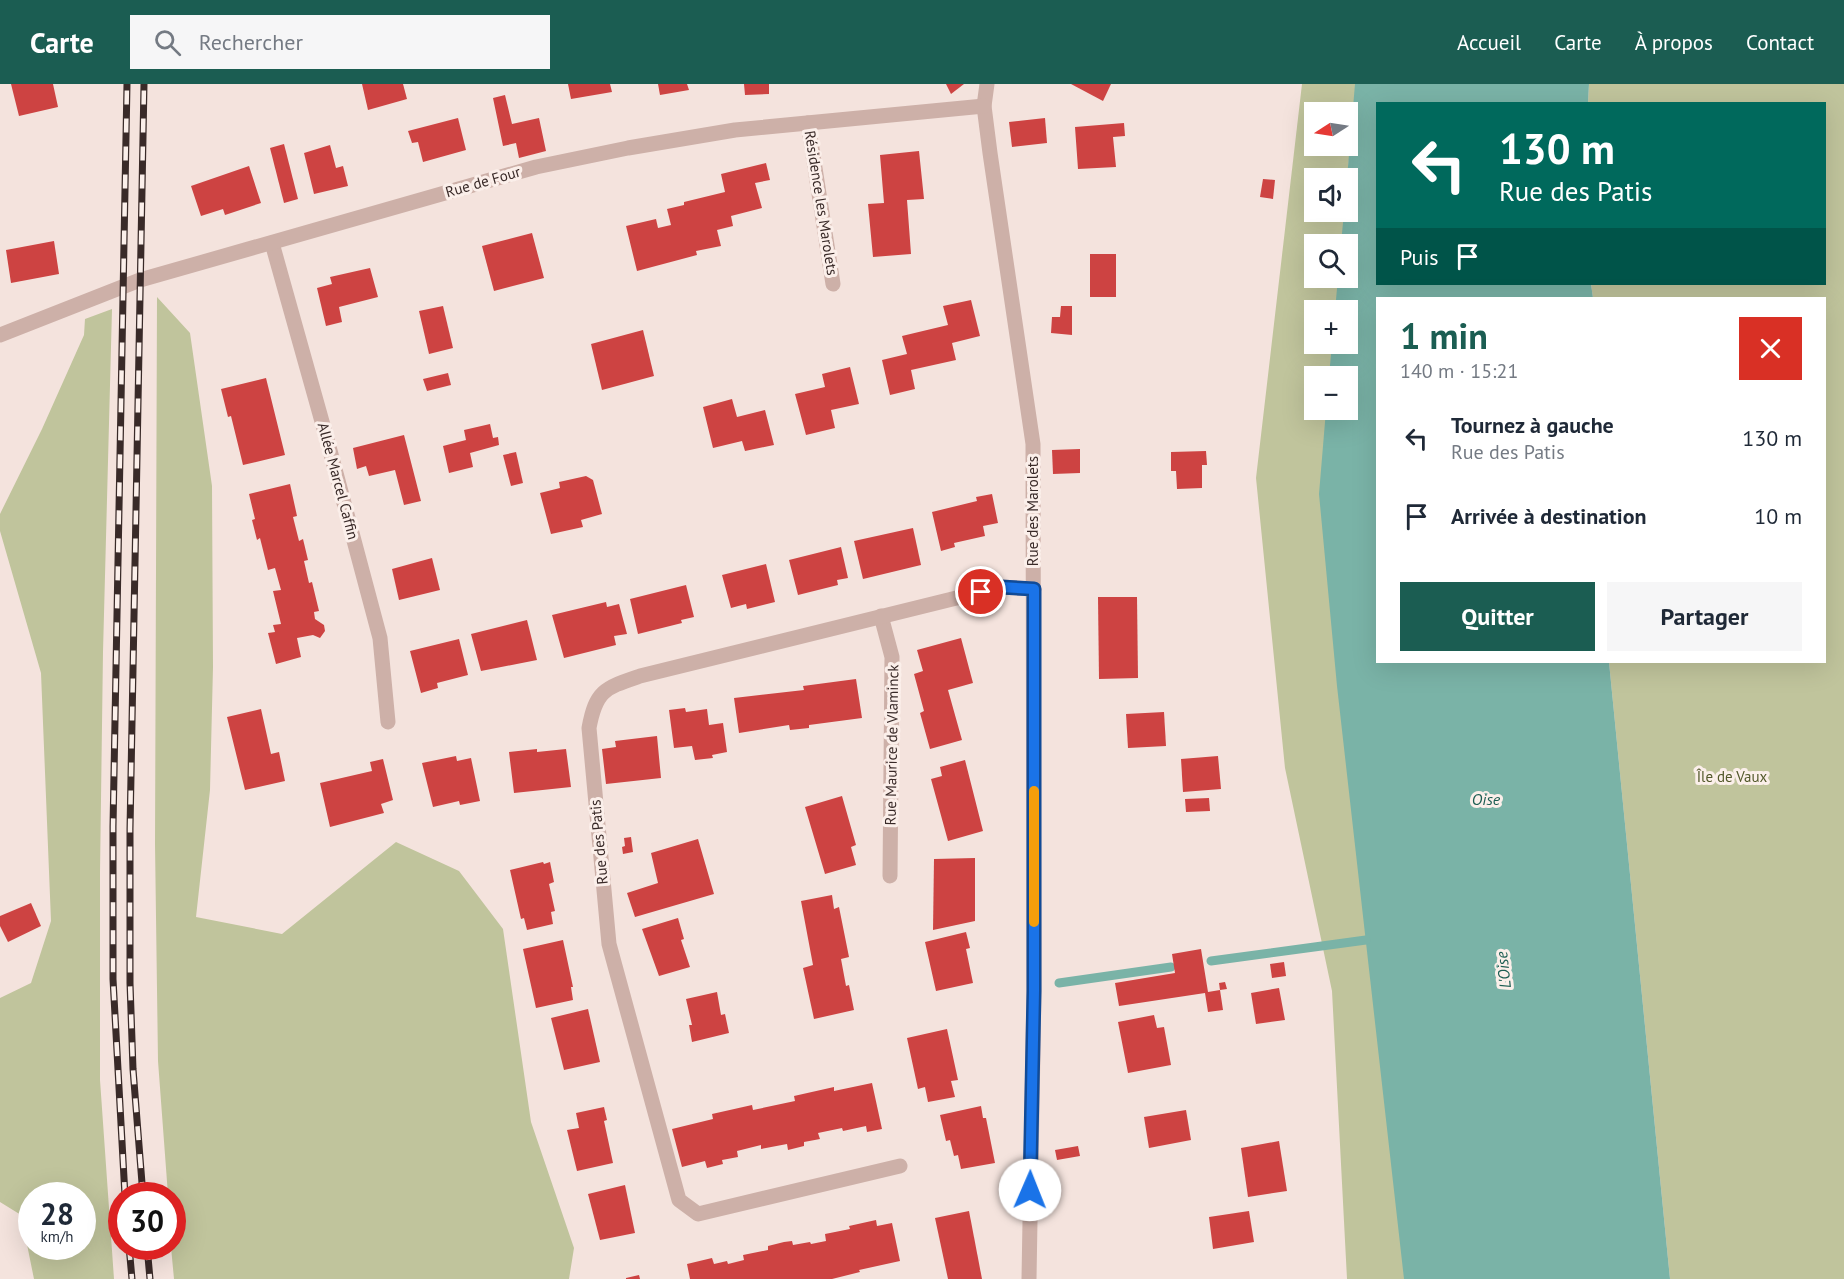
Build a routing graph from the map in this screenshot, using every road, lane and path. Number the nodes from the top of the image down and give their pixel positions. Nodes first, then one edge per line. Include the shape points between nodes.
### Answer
1 (987, 84) edge
2 (984, 106) junction
3 (808, 123) junction
4 (272, 243) junction
5 (833, 284) dead end
6 (0, 335) edge
7 (1034, 589) junction
8 (880, 616) junction
9 (388, 722) dead end
10 (890, 876) dead end
11 (900, 1166) dead end
12 (1029, 1279) edge

1 - 2 street, Rue des Marolets
2 - 3 street, Rue de Four
2 - 7 street, Rue des Marolets via 1033,444
3 - 4 street, Rue de Four via 724,132 536,167
3 - 5 street, Résidence les Marolets
4 - 6 street, Rue de Four via 140,280
4 - 9 street, Allée Marcel Caffin via 380,638
7 - 8 street, Rue des Patis via 1001,587
7 - 12 street, Rue des Marolets
8 - 10 street, Rue Maurice de Vlaminck via 892,657
8 - 11 street, Rue des Patis via 614,685 599,695 589,728 609,944 679,1200 698,1214

